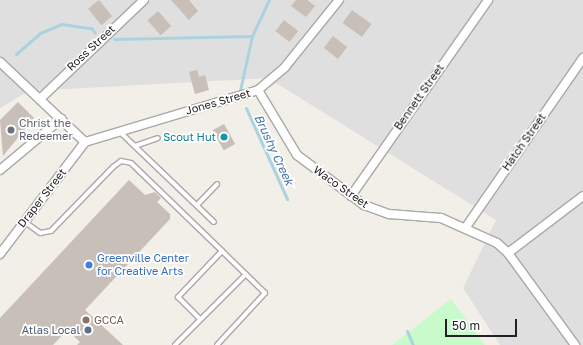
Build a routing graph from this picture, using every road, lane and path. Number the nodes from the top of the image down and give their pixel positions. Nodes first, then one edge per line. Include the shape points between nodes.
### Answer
1 (144, 0) edge
2 (339, 0) edge
3 (488, 0) edge
4 (583, 58) edge
5 (0, 62) edge
6 (258, 90) junction
7 (41, 98) junction
8 (61, 119) junction
9 (119, 130) junction
10 (158, 138) dead end
11 (85, 142) junction
12 (135, 146) junction
13 (1, 168) edge
14 (217, 184) dead end
15 (351, 196) junction
16 (583, 196) edge
17 (197, 205) junction
18 (24, 221) junction
19 (214, 222) dead end
20 (466, 227) junction
21 (222, 251) junction
22 (508, 253) junction
23 (0, 254) edge
24 (246, 274) junction
25 (200, 319) junction
26 (175, 345) edge
27 (217, 345) edge
28 (575, 345) edge

1 - 7 street, Ross Street
2 - 6 street, Jones Street via 285,67
3 - 15 street, Bennett Street
4 - 20 street, Hatch Street
5 - 7 street
6 - 9 street, Jones Street
6 - 15 street, Waco Street via 297,155
7 - 8 street
8 - 11 street
8 - 13 street
9 - 11 street, Jones Street
9 - 12 lane
10 - 12 lane
11 - 18 street, Draper Street
12 - 17 lane
14 - 17 lane
15 - 20 street, Waco Street via 381,212 441,218
16 - 22 street
17 - 19 lane
18 - 21 lane via 40,233 51,231 121,161 131,163
18 - 23 street, Draper Street
20 - 22 street, Waco Street via 484,235
21 - 24 lane
21 - 25 lane via 178,297
22 - 28 street, Waco Street
24 - 25 lane
24 - 27 lane via 266,293
25 - 26 lane

